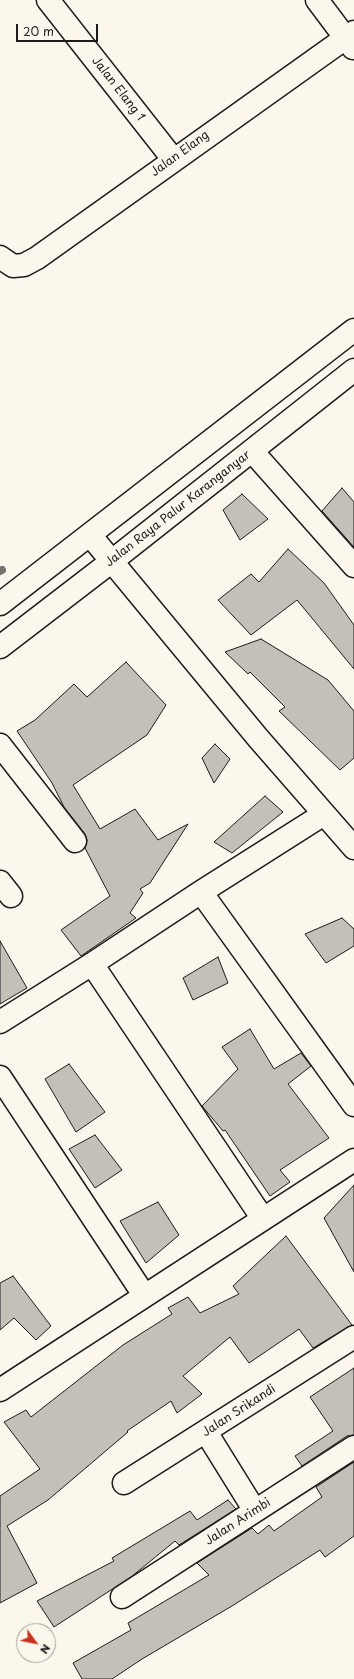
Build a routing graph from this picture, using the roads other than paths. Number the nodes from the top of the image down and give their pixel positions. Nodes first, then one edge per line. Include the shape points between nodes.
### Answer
1 (48, 0) edge
2 (316, 0) edge
3 (351, 39) edge
4 (173, 159) junction
5 (6, 262) edge
6 (354, 330) edge
7 (354, 370) edge
8 (252, 451) junction
9 (90, 535) junction
10 (112, 561) junction
11 (354, 566) edge
12 (0, 604) edge
13 (0, 647) edge
14 (0, 745) edge
15 (324, 814) junction
16 (75, 842) dead end
17 (354, 848) edge
18 (202, 892) junction
19 (92, 964) junction
20 (0, 1022) edge
21 (0, 1077) edge
22 (354, 1105) edge
23 (354, 1160) edge
24 (263, 1218) junction
25 (144, 1295) junction
26 (354, 1337) edge
27 (0, 1390) edge
28 (206, 1432) junction
29 (354, 1447) edge
30 (124, 1483) dead end
31 (255, 1510) junction
32 (122, 1597) dead end

1 - 4 street, Jalan Elang 1
2 - 3 street
3 - 4 street, Jalan Elang
4 - 5 street, Jalan Elang via 37,258 24,265
6 - 9 street
7 - 8 street, Jalan Raya Palur Karanganyar
8 - 10 street, Jalan Raya Palur Karanganyar
8 - 11 street
9 - 10 street
9 - 12 street
10 - 13 street, Jalan Raya Palur Karanganyar
10 - 15 street
14 - 16 street
15 - 17 street
15 - 18 street
18 - 19 street
18 - 22 street
19 - 20 street
19 - 24 street
21 - 25 street
23 - 24 street
24 - 25 street
25 - 27 street
26 - 28 street, Jalan Srikandi
28 - 30 street, Jalan Srikandi
28 - 31 street
29 - 31 street, Jalan Arimbi
31 - 32 street, Jalan Arimbi

